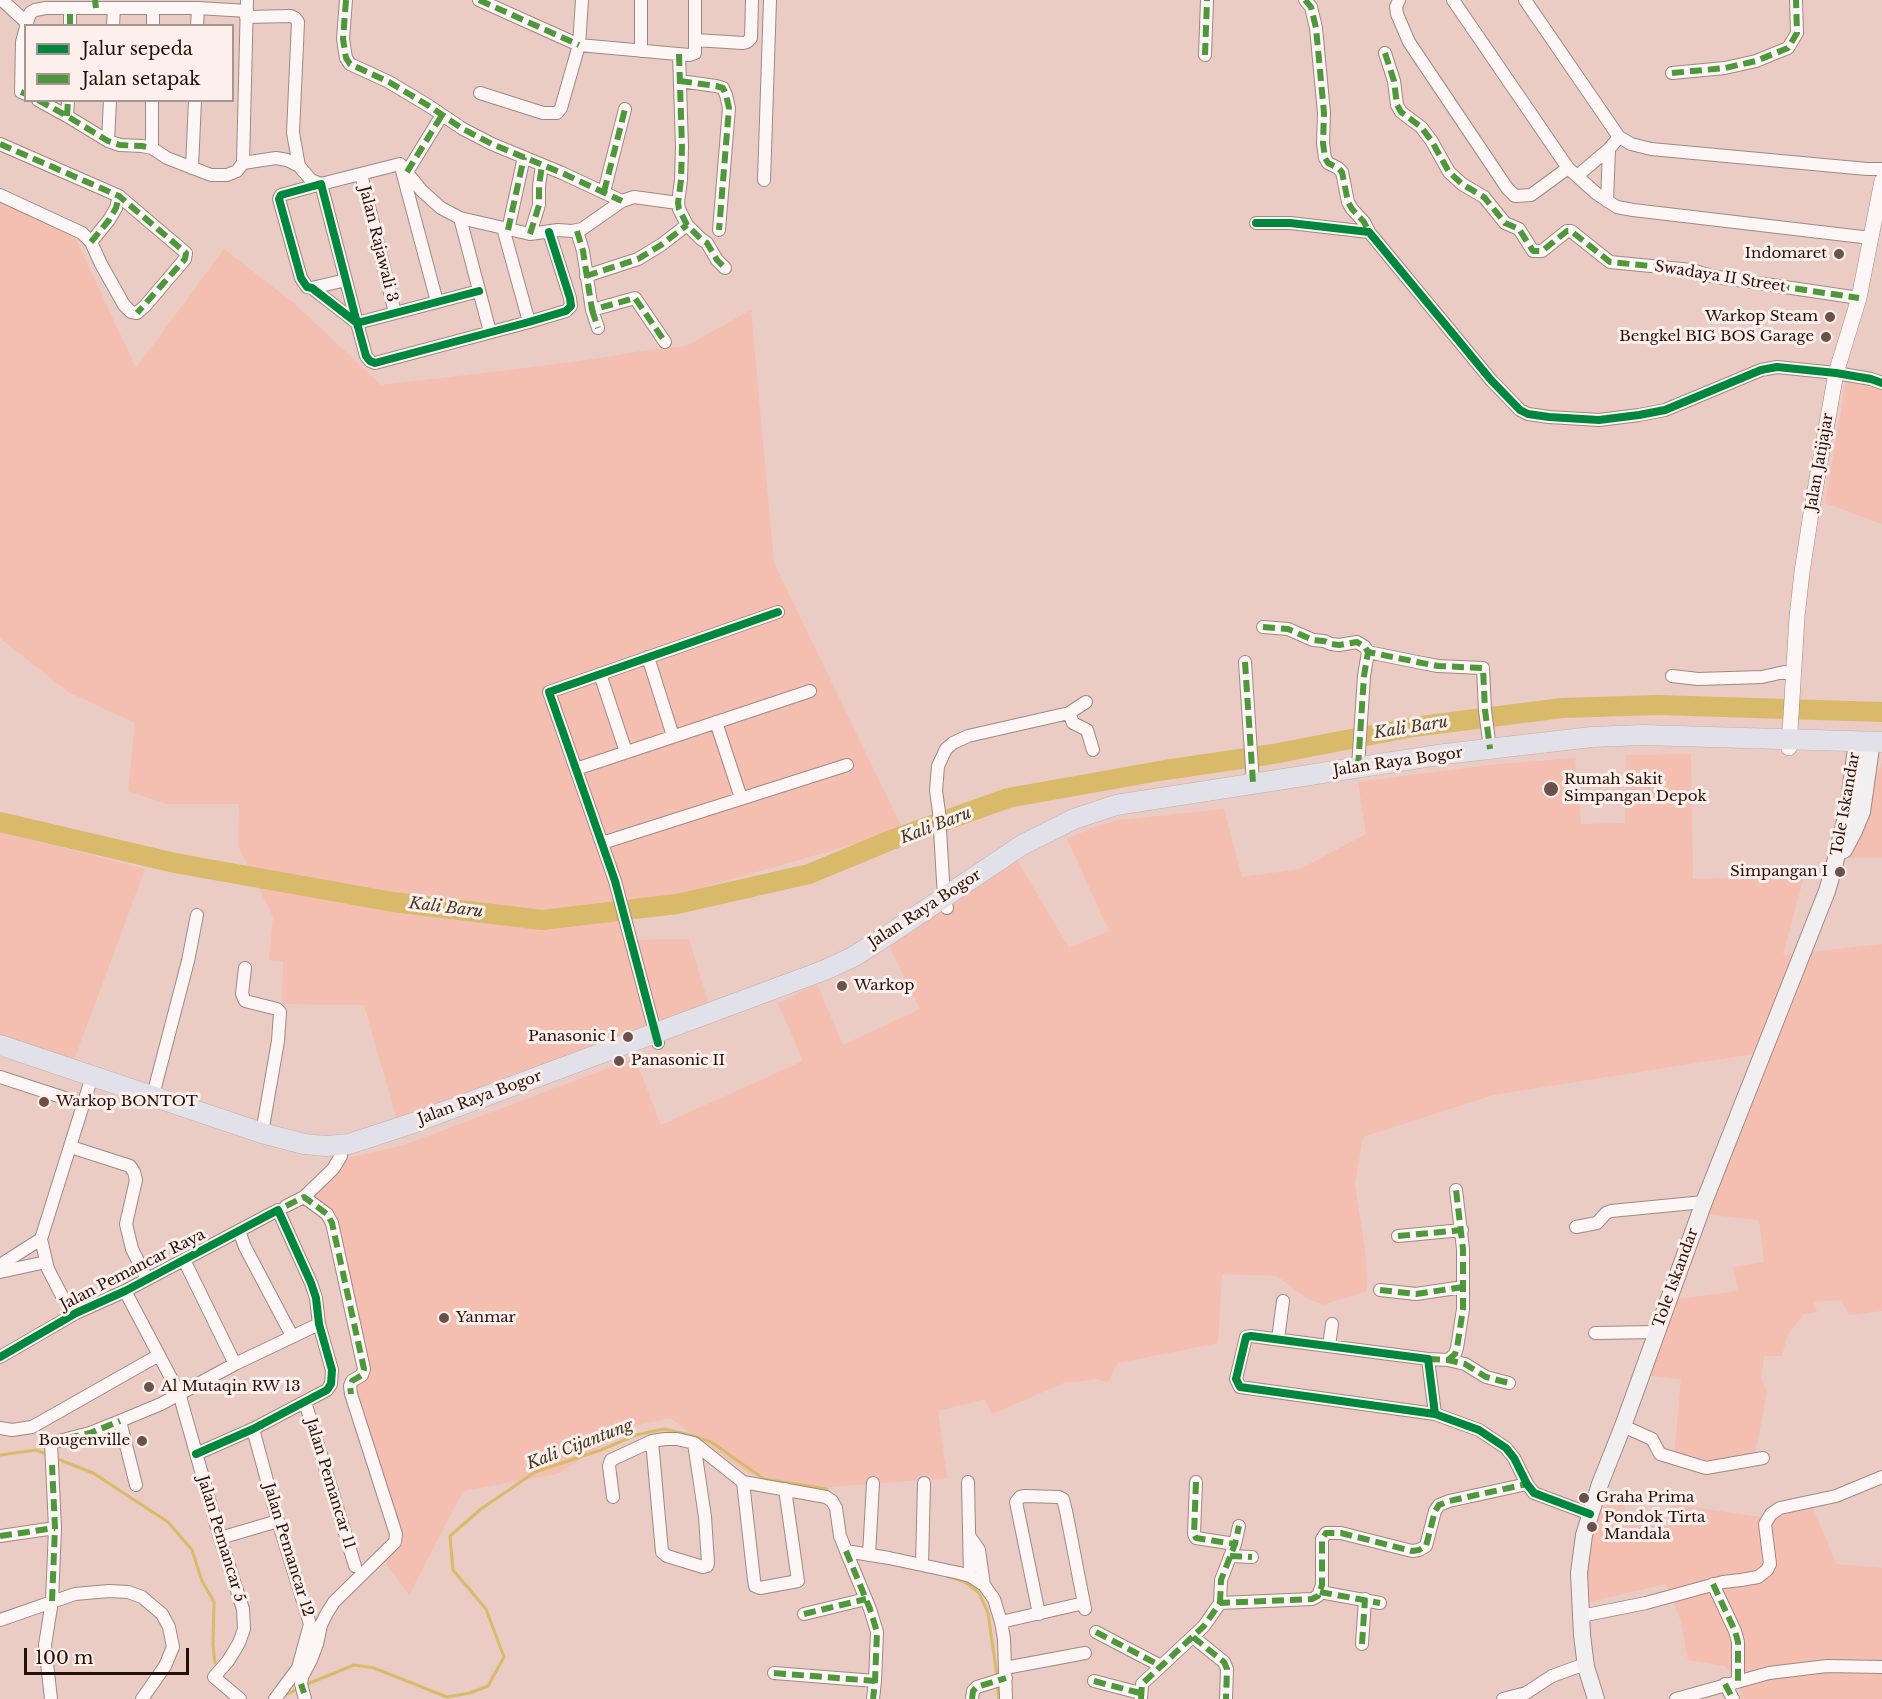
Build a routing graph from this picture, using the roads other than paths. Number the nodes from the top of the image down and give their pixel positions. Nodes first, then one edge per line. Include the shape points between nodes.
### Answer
1 (2, 0) edge
2 (346, 0) edge
3 (479, 0) edge
4 (582, 0) edge
5 (641, 0) edge
6 (695, 0) edge
7 (752, 0) edge
8 (770, 0) edge
9 (1207, 0) edge
10 (1305, 0) edge
11 (1399, 0) edge
12 (1453, 0) edge
13 (1526, 0) edge
14 (1796, 0) edge
15 (96, 4) edge
16 (70, 8) junction
17 (114, 8) junction
18 (198, 8) junction
19 (153, 9) junction
20 (247, 9) edge
21 (25, 24) edge
22 (26, 24) edge
23 (70, 24) edge
24 (113, 24) edge
25 (153, 24) edge
26 (197, 24) edge
27 (24, 34) edge
28 (695, 40) junction
29 (579, 45) junction
30 (641, 51) junction
31 (1385, 53) dead end
32 (679, 54) junction
33 (1204, 55) dead end
34 (1672, 73) dead end
35 (680, 81) junction
36 (24, 93) edge
37 (480, 93) dead end
38 (42, 102) edge
39 (68, 102) edge
40 (110, 102) edge
41 (152, 102) edge
42 (195, 102) edge
43 (625, 109) dead end
44 (442, 115) junction
45 (68, 116) junction
46 (1619, 137) junction
47 (108, 141) junction
48 (0, 144) edge
49 (152, 148) junction
50 (1609, 148) junction
51 (524, 157) junction
52 (243, 163) junction
53 (542, 165) junction
54 (299, 166) junction
55 (192, 168) junction
56 (403, 168) junction
57 (1882, 169) edge
58 (1572, 172) junction
59 (361, 174) junction
60 (764, 180) dead end
61 (1882, 181) edge
62 (321, 184) junction
63 (604, 192) junction
64 (0, 195) edge
65 (119, 196) junction
66 (621, 201) junction
67 (1607, 201) junction
68 (678, 203) junction
69 (460, 218) junction
70 (1256, 224) dead end
71 (687, 225) junction
72 (506, 229) junction
73 (718, 230) dead end
74 (577, 231) junction
75 (549, 232) junction
76 (1369, 232) junction
77 (530, 234) junction
78 (1871, 238) junction
79 (92, 242) junction
80 (725, 268) dead end
81 (586, 276) junction
82 (346, 280) junction
83 (312, 288) junction
84 (479, 291) junction
85 (1860, 298) junction
86 (437, 302) junction
87 (592, 310) junction
88 (395, 313) junction
89 (529, 322) junction
90 (357, 323) junction
91 (598, 328) dead end
92 (490, 332) junction
93 (665, 342) dead end
94 (1836, 372) junction
95 (1882, 383) edge
96 (778, 612) dead end
97 (1263, 627) dead end
98 (1368, 652) junction
99 (648, 657) junction
100 (1245, 662) dead end
101 (600, 674) junction
102 (1793, 675) junction
103 (1672, 676) dead end
104 (810, 691) dead end
105 (1086, 702) dead end
106 (1069, 713) junction
107 (716, 722) junction
108 (673, 736) junction
109 (1790, 737) junction
110 (1489, 742) junction
111 (1870, 747) edge
112 (1094, 750) dead end
113 (626, 752) junction
114 (1358, 760) junction
115 (847, 765) dead end
116 (576, 769) junction
117 (1252, 775) junction
118 (741, 798) junction
119 (602, 843) junction
120 (945, 903) junction
121 (197, 915) dead end
122 (245, 968) dead end
123 (657, 1038) junction
124 (0, 1045) edge
125 (0, 1058) edge
126 (0, 1077) edge
127 (88, 1088) junction
128 (153, 1095) junction
129 (262, 1133) junction
130 (70, 1147) junction
131 (341, 1156) junction
132 (1456, 1190) dead end
133 (304, 1197) junction
134 (1704, 1202) junction
135 (282, 1208) junction
136 (1576, 1227) dead end
137 (1462, 1230) junction
138 (239, 1231) junction
139 (1398, 1236) dead end
140 (41, 1239) junction
141 (184, 1260) junction
142 (46, 1262) junction
143 (0, 1265) edge
144 (0, 1272) edge
145 (147, 1279) junction
146 (1463, 1287) junction
147 (1380, 1290) dead end
148 (125, 1291) junction
149 (1283, 1301) dead end
150 (76, 1313) junction
151 (319, 1324) junction
152 (1332, 1324) dead end
153 (1656, 1332) junction
154 (1595, 1333) dead end
155 (292, 1336) junction
156 (1278, 1339) junction
157 (1329, 1346) junction
158 (159, 1355) junction
159 (0, 1357) edge
160 (1428, 1359) junction
161 (1448, 1360) junction
162 (235, 1364) junction
163 (1509, 1383) dead end
164 (179, 1394) junction
165 (304, 1402) junction
166 (1435, 1414) junction
167 (120, 1421) junction
168 (1623, 1426) junction
169 (0, 1428) edge
170 (253, 1429) junction
171 (652, 1441) junction
172 (694, 1443) junction
173 (196, 1454) junction
174 (1763, 1458) dead end
175 (1882, 1477) edge
176 (742, 1482) junction
177 (968, 1482) dead end
178 (1196, 1482) dead end
179 (873, 1483) dead end
180 (924, 1483) dead end
181 (1527, 1484) junction
182 (136, 1485) dead end
183 (785, 1489) junction
184 (613, 1497) dead end
185 (1590, 1514) junction
186 (278, 1521) junction
187 (1239, 1526) dead end
188 (55, 1528) junction
189 (0, 1536) edge
190 (970, 1537) junction
191 (220, 1538) junction
192 (1233, 1550) junction
193 (846, 1551) junction
194 (869, 1555) junction
195 (1252, 1557) dead end
196 (922, 1565) junction
197 (355, 1566) dead end
198 (970, 1576) junction
199 (1713, 1584) junction
200 (984, 1585) junction
201 (1320, 1592) junction
202 (866, 1599) junction
203 (1365, 1599) junction
204 (52, 1601) junction
205 (1220, 1603) junction
206 (1380, 1603) dead end
207 (804, 1614) dead end
208 (1038, 1614) junction
209 (1581, 1616) junction
210 (0, 1620) edge
211 (1001, 1622) junction
212 (315, 1624) junction
213 (1096, 1632) dead end
214 (1193, 1637) junction
215 (1362, 1644) dead end
216 (1084, 1653) dead end
217 (1585, 1664) junction
218 (1161, 1666) junction
219 (1882, 1667) edge
220 (774, 1673) dead end
221 (1001, 1677) junction
222 (875, 1681) junction
223 (1094, 1681) dead end
224 (1732, 1683) junction
225 (304, 1692) edge
226 (1140, 1696) edge
227 (51, 1699) edge
228 (142, 1699) edge
229 (240, 1699) edge
230 (275, 1699) edge
231 (873, 1699) edge
232 (972, 1699) edge
233 (1006, 1699) edge
234 (1226, 1699) edge
235 (1503, 1699) edge
236 (1596, 1699) edge
237 (1676, 1699) edge
238 (1733, 1699) edge

1 - 21 street
2 - 44 street via 343,39 350,64 389,82
3 - 29 street
4 - 29 street
5 - 30 street
6 - 28 street
7 - 28 street via 751,38 747,42
8 - 60 street
9 - 33 street
10 - 76 street via 1311,7 1316,28 1324,158 1342,172 1348,202
11 - 58 street via 1397,14 1409,42 1515,196 1531,195
12 - 58 street
13 - 46 street
14 - 34 street via 1797,33 1788,48 1745,64
15 - 16 street
15 - 17 street
16 - 22 street via 35,10
16 - 23 street
17 - 19 street
17 - 24 street
18 - 19 street
18 - 20 street
18 - 26 street
19 - 25 street
20 - 52 street
20 - 54 street via 291,16 298,22 293,133
27 - 36 street via 21,92
28 - 32 street via 695,52
29 - 30 street
29 - 37 street via 557,113 543,113
30 - 32 street
31 - 85 street, Swadaya II Street via 1401,112 1422,127 1449,172 1484,197 1505,223 1519,229 1533,251 1542,251 1571,231 1610,262 1692,270
32 - 35 street
35 - 68 street via 682,169
35 - 73 street via 723,88 726,95 729,108
38 - 45 street
39 - 45 street
40 - 47 street
41 - 49 street
42 - 55 street
43 - 63 street
44 - 51 street via 492,144
44 - 56 street
45 - 47 street
46 - 50 street
46 - 57 street via 1651,149
47 - 49 street
48 - 65 street
49 - 55 street
50 - 58 street
50 - 67 street
51 - 53 street
51 - 72 street
52 - 54 street via 276,158
52 - 55 street via 227,175 211,175
53 - 63 street
53 - 77 street via 539,205
54 - 62 street via 311,180
56 - 59 street
56 - 69 street via 441,208
56 - 86 street
58 - 67 street
59 - 62 street
59 - 88 street, Jalan Rajawali 3
61 - 78 street, Jalan Jatijajar
62 - 82 street
62 - 83 street via 284,193 279,199 297,266 307,287
63 - 66 street
64 - 79 street via 82,233
65 - 79 street via 109,220
65 - 79 street via 186,253 185,259 145,306 137,313 131,312 115,290
66 - 68 street via 643,197
66 - 74 street
67 - 78 street via 1633,210
68 - 71 street
69 - 72 street
69 - 84 street
70 - 76 street via 1290,223
71 - 80 street via 707,243
71 - 81 street via 638,259
72 - 77 street
72 - 89 street
74 - 75 street
74 - 81 street
75 - 77 street
75 - 89 street via 571,306
76 - 94 street via 1491,380 1528,414 1622,418 1665,410 1761,370 1790,367
78 - 85 street, Jalan Jatijajar
81 - 87 street
82 - 83 street
82 - 90 street
83 - 90 street
84 - 86 street
84 - 92 street
85 - 94 street, Jalan Jatijajar
86 - 88 street
87 - 91 street
87 - 93 street via 635,298
88 - 90 street
89 - 92 street
90 - 92 street via 366,356 375,363
94 - 95 street
94 - 102 street, Jalan Jatijajar via 1802,572
96 - 99 street
97 - 98 street via 1288,629 1331,644 1357,642
98 - 110 street via 1438,666 1483,668
98 - 114 street
99 - 101 street
99 - 108 street
100 - 117 street
101 - 113 street
101 - 116 street via 549,692
102 - 103 street via 1784,672 1762,677
102 - 109 street, Jalan Jatijajar
104 - 107 street
105 - 106 street
106 - 112 street via 1073,723 1087,730
106 - 120 street via 968,736 946,749 936,791
107 - 108 street
107 - 118 street
108 - 113 street
109 - 110 highway, Jalan Raya Bogor via 1618,736
109 - 111 highway, Jalan Raya Bogor
109 - 120 highway, Jalan Raya Bogor via 1533,753 1132,812 1084,825 1048,842
110 - 114 highway, Jalan Raya Bogor
111 - 134 main road, Tole Iskandar via 1859,821 1834,867
113 - 116 street
114 - 117 highway, Jalan Raya Bogor
115 - 118 street
116 - 119 street
117 - 120 highway, Jalan Raya Bogor via 1093,812 1022,845
118 - 119 street
119 - 123 street
120 - 123 highway, Jalan Raya Bogor via 897,942 817,985 793,988
121 - 128 street
122 - 129 street via 245,1000 280,1012
123 - 129 highway, Jalan Raya Bogor via 349,1144 304,1144
123 - 131 highway, Jalan Raya Bogor via 418,1132
124 - 127 highway, Jalan Raya Bogor
125 - 127 highway, Jalan Raya Bogor
126 - 127 street
127 - 128 highway, Jalan Raya Bogor
127 - 130 street
127 - 131 highway, Jalan Raya Bogor via 291,1153
128 - 129 highway, Jalan Raya Bogor
130 - 140 street
130 - 145 street via 129,1166 134,1172 136,1180 126,1224 132,1249
131 - 133 street, Jalan Pemancar Raya
132 - 137 street
133 - 135 street, Jalan Pemancar Raya
133 - 212 street via 327,1214 332,1223 364,1369 352,1381 351,1394 396,1534 394,1542
134 - 136 street via 1611,1211 1597,1223
134 - 153 main road, Tole Iskandar
135 - 138 street, Jalan Pemancar Raya
135 - 151 street via 316,1298
137 - 139 street
137 - 146 street
138 - 141 street, Jalan Pemancar Raya
138 - 155 street
140 - 142 street
140 - 143 street
141 - 145 street, Jalan Pemancar Raya
141 - 162 street
142 - 144 street
142 - 150 street via 62,1296
145 - 148 street, Jalan Pemancar Raya
146 - 147 street via 1416,1294
146 - 161 street via 1455,1354
148 - 150 street, Jalan Pemancar Raya
148 - 158 street, Jalan Pemancar 5
149 - 156 street
150 - 159 street, Jalan Pemancar Raya
151 - 155 street
151 - 165 street via 332,1370 331,1384
152 - 157 street
153 - 154 street
153 - 168 main road, Tole Iskandar
155 - 162 street
156 - 157 street
156 - 166 street via 1246,1337 1236,1380 1240,1387
157 - 160 street
158 - 164 street, Jalan Pemancar 5
158 - 169 street via 32,1427
160 - 161 street
160 - 166 street
161 - 163 street
162 - 164 street
164 - 167 street
164 - 173 street, Jalan Pemancar 5
165 - 170 street
165 - 197 street, Jalan Pemancar 11
166 - 181 street via 1479,1430 1506,1448
167 - 182 street
167 - 188 street via 51,1443
168 - 174 street via 1652,1439 1660,1454 1706,1468
168 - 185 main road, Tole Iskandar
170 - 173 street
170 - 186 street, Jalan Pemancar 12
171 - 172 street via 677,1439
171 - 172 street via 662,1552 703,1567 708,1563 707,1540
171 - 184 street via 611,1460
172 - 176 street
173 - 191 street, Jalan Pemancar 5
175 - 199 street via 1836,1496 1780,1508 1765,1524 1770,1564 1767,1570 1752,1579
176 - 183 street
176 - 183 street via 755,1586 760,1588 798,1581
177 - 190 street
178 - 192 street via 1196,1538
179 - 194 street
180 - 196 street
181 - 185 street via 1539,1496
181 - 201 street via 1439,1506 1426,1546 1419,1551 1326,1533 1321,1542
183 - 193 street via 832,1501
185 - 209 main road, Tole Iskandar via 1581,1549
186 - 191 street
186 - 212 street, Jalan Pemancar 12
187 - 192 street
188 - 189 street
188 - 204 street
190 - 198 street
190 - 200 street via 979,1550
191 - 229 street, Jalan Pemancar 5 via 244,1621 239,1643 214,1677
192 - 195 street
192 - 205 street via 1221,1580
193 - 194 street
193 - 202 street
194 - 196 street
196 - 198 street
198 - 200 street
199 - 209 street
199 - 224 street via 1738,1642
200 - 211 street via 994,1599
201 - 203 street
201 - 205 street via 1312,1599
202 - 207 street
202 - 222 street via 877,1632
203 - 206 street
203 - 215 street
204 - 210 street
204 - 227 street via 45,1645
204 - 228 street via 75,1594 128,1592 162,1614 172,1637 171,1654
205 - 214 street
208 - 208 street via 1016,1502 1020,1497 1059,1497 1066,1511 1085,1606
208 - 211 street
209 - 217 main road, Tole Iskandar
211 - 221 street
212 - 225 street via 317,1644 302,1677
212 - 230 street, Jalan Pemancar 12 via 298,1668
213 - 218 street
214 - 218 street
214 - 234 street via 1224,1662
216 - 221 street
217 - 235 street via 1552,1676 1526,1693
217 - 236 main road, Tole Iskandar
218 - 226 street via 1142,1684
219 - 224 street via 1827,1666 1770,1673
220 - 222 street
221 - 232 street via 977,1687
221 - 233 street
222 - 231 street
223 - 226 street
224 - 237 street
224 - 238 street

